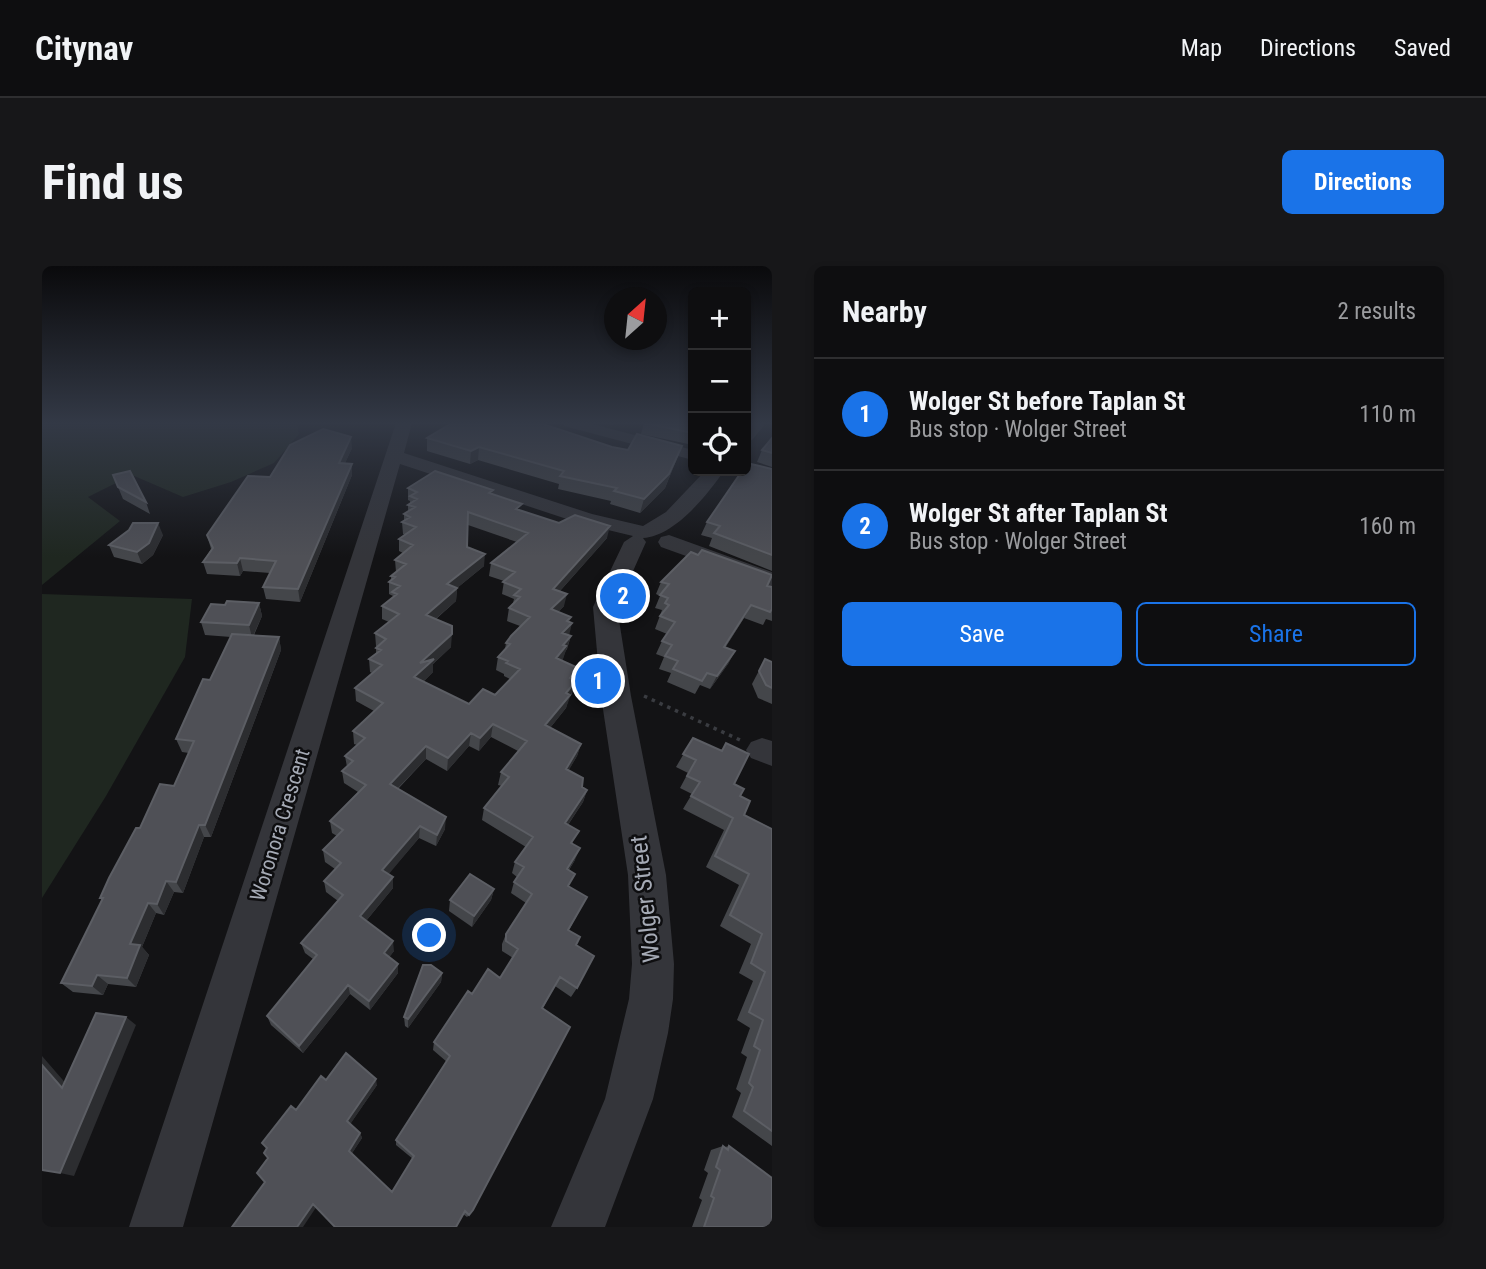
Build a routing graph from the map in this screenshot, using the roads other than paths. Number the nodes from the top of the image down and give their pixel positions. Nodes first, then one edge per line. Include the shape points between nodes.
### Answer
1 (390, 468) edge
2 (430, 468) edge
3 (710, 476) edge
4 (648, 544) junction
5 (772, 580) edge
6 (156, 1227) edge
7 (578, 1227) edge

1 - 6 street, Woronora Crescent
2 - 4 street
3 - 4 street, Wolger Street
4 - 5 street
4 - 7 street, Wolger Street via 606,599 605,619 651,913 649,1012 631,1092

